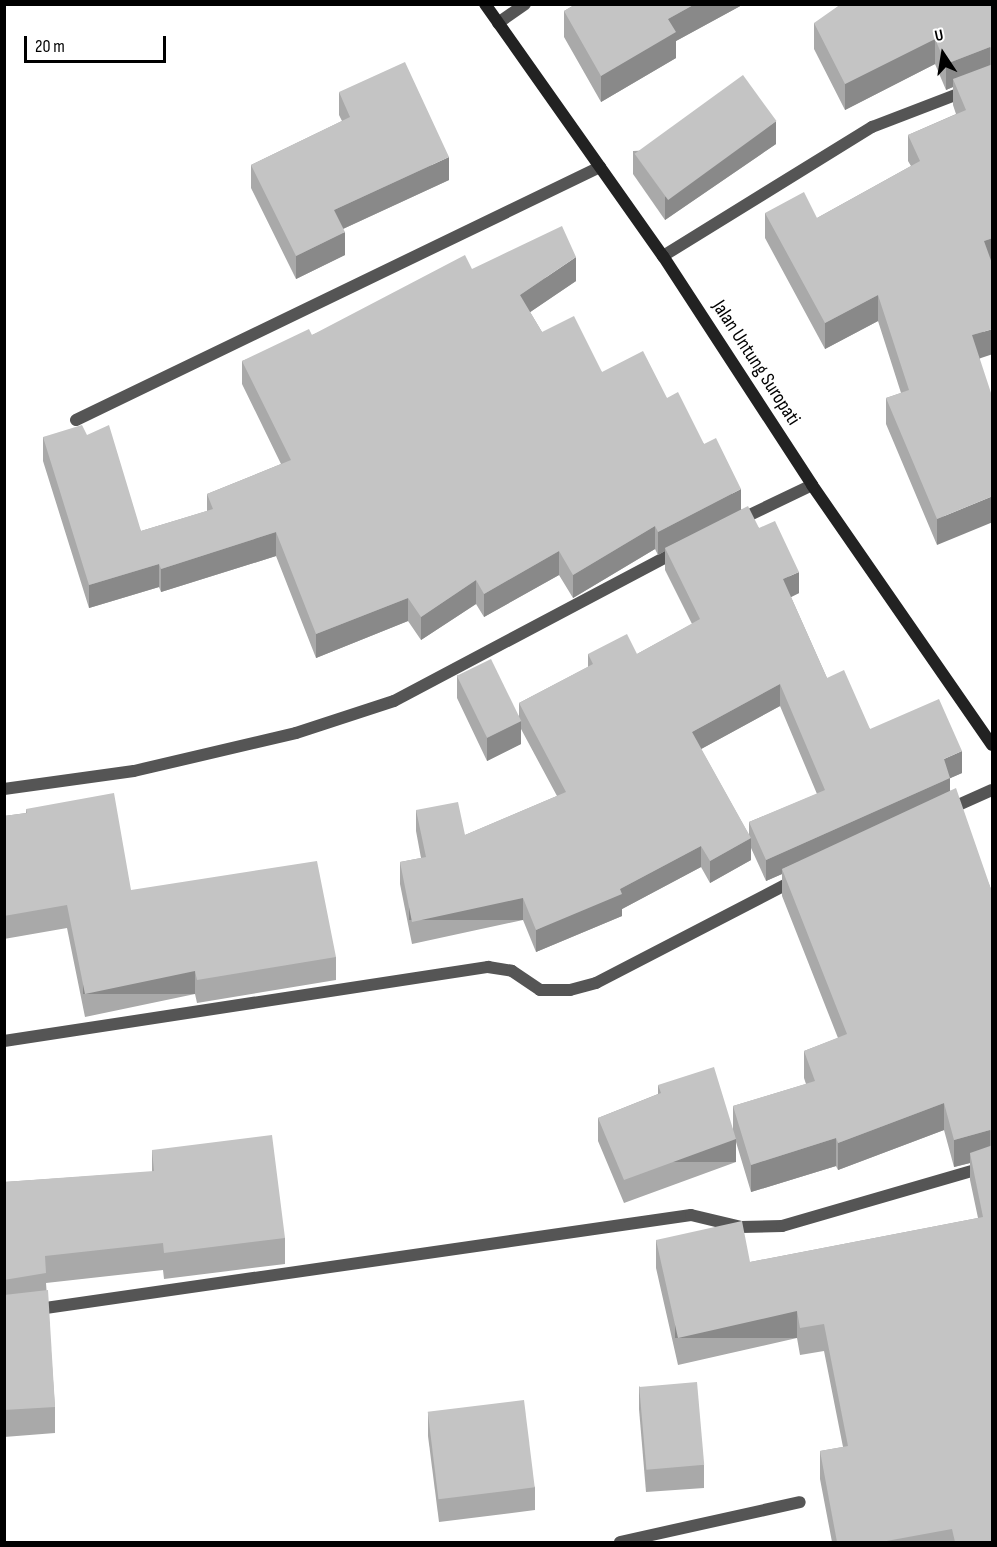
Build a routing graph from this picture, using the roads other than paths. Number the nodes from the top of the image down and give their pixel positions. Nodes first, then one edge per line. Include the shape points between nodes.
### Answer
1 (485, 4) edge
2 (525, 4) edge
3 (498, 23) junction
4 (993, 81) edge
5 (600, 167) junction
6 (663, 256) junction
7 (76, 420) dead end
8 (812, 485) junction
9 (720, 530) edge
10 (689, 545) edge
11 (993, 745) edge
12 (4, 789) edge
13 (993, 789) edge
14 (928, 818) edge
15 (812, 872) edge
16 (4, 1041) edge
17 (993, 1165) edge
18 (4, 1314) edge
19 (800, 1502) dead end
20 (620, 1542) edge

1 - 3 main road, Jalan Untung Suropati
2 - 3 street
3 - 5 main road, Jalan Untung Suropati
4 - 6 street via 872,128
5 - 6 main road, Jalan Untung Suropati
5 - 7 street
6 - 8 main road, Jalan Untung Suropati
8 - 9 street
8 - 11 main road, Jalan Untung Suropati
10 - 12 street via 394,701 296,733 134,771
13 - 14 street
15 - 16 street via 596,983 570,990 540,990 512,971 488,967
17 - 18 street via 782,1226 741,1227 691,1215
19 - 20 street

